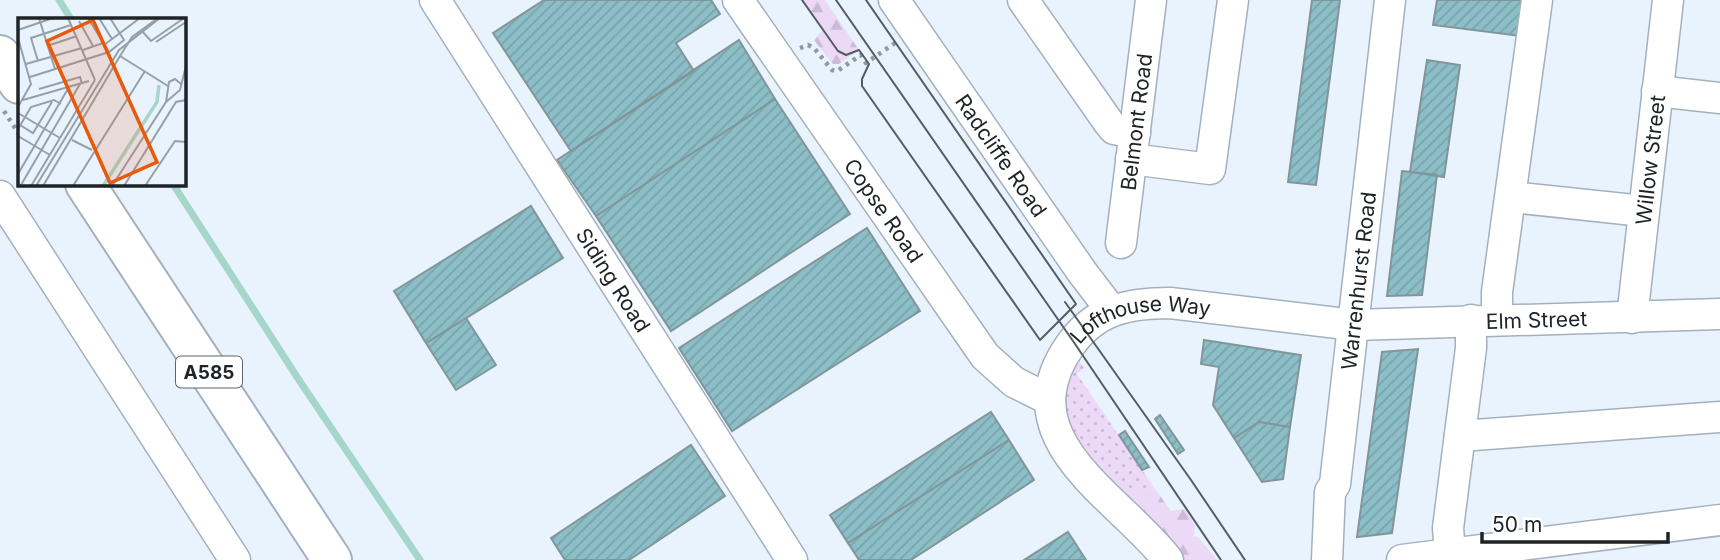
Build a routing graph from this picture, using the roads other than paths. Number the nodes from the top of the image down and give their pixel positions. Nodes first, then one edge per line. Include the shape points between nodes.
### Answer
1 (435, 0) edge
2 (738, 0) edge
3 (894, 0) edge
4 (1023, 0) edge
5 (1233, 0) edge
6 (1390, 0) edge
7 (1537, 0) edge
8 (1668, 0) edge
9 (1145, 6) edge
10 (0, 55) edge
11 (18, 82) edge
12 (1657, 91) junction
13 (1720, 97) edge
14 (1133, 146) junction
15 (86, 186) edge
16 (0, 196) edge
17 (1512, 197) junction
18 (1643, 211) junction
19 (1121, 243) dead end
20 (1111, 310) junction
21 (1720, 314) edge
22 (1632, 318) junction
23 (1484, 320) junction
24 (1354, 325) junction
25 (1049, 400) junction
26 (1720, 418) edge
27 (1460, 436) junction
28 (1720, 520) edge
29 (1427, 557) edge
30 (235, 560) edge
31 (332, 560) edge
32 (792, 560) edge
33 (1168, 560) edge
34 (1327, 560) edge

1 - 32 street, Siding Road
2 - 25 street, Copse Road via 985,356 1014,382
3 - 20 street, Radcliffe Road
4 - 14 street via 1108,123
5 - 14 street via 1210,169
6 - 24 street, Warrenhurst Road
7 - 17 street
8 - 12 street, Willow Street
9 - 14 street, Belmont Road
10 - 11 highway
12 - 13 street
12 - 18 street, Willow Street
14 - 19 street, Belmont Road
15 - 31 highway, A585
16 - 30 street
17 - 18 street
17 - 23 street via 1497,292
18 - 22 street, Willow Street
20 - 24 street, Lofthouse Way via 1170,303
20 - 25 street, Lofthouse Way via 1084,330 1065,353
21 - 22 street, Elm Street
22 - 23 street, Elm Street
23 - 24 street, Elm Street
23 - 27 street via 1471,348
24 - 34 street, Warrenhurst Road via 1335,484 1330,492
25 - 33 street, Lofthouse Way via 1064,449 1076,468
26 - 27 street
27 - 29 street via 1448,528
28 - 29 street

